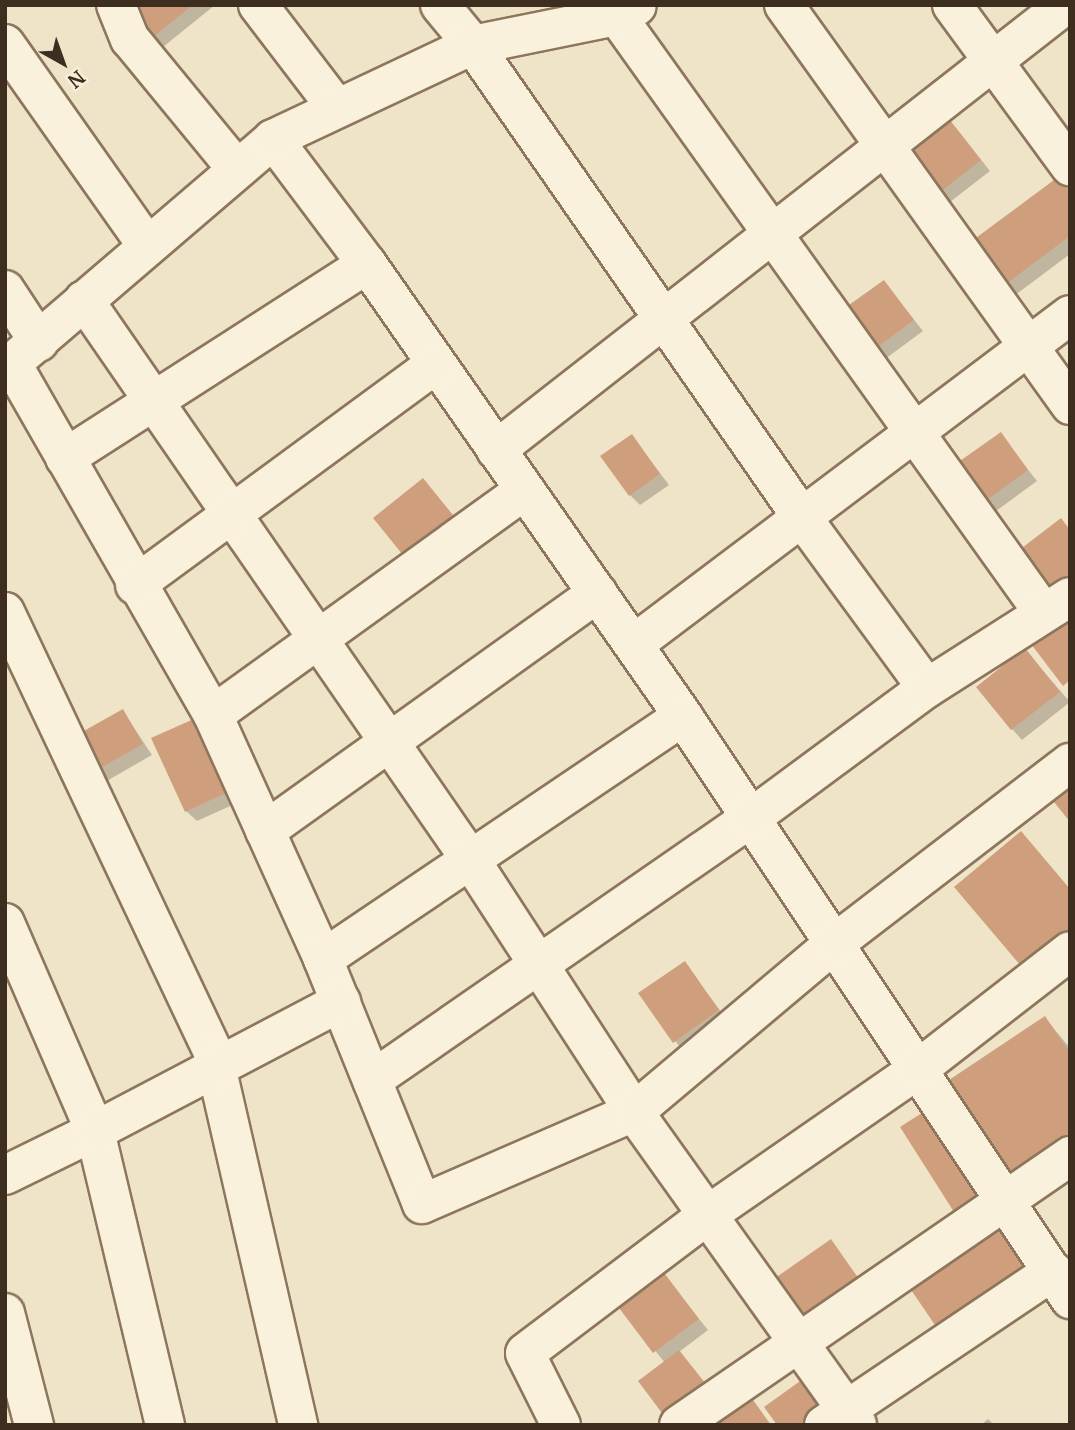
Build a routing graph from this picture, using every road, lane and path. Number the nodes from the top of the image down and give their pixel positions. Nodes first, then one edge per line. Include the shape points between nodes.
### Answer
1 (116, 5) edge
2 (258, 5) edge
3 (440, 5) edge
4 (784, 5) edge
5 (951, 5) edge
6 (1065, 5) edge
7 (622, 9) edge
8 (5, 44) edge
9 (473, 45) junction
10 (991, 63) junction
11 (336, 107) junction
12 (272, 139) junction
13 (884, 146) junction
14 (1070, 166) edge
15 (234, 167) junction
16 (773, 233) junction
17 (146, 244) junction
18 (367, 264) junction
19 (5, 290) edge
20 (84, 300) junction
21 (1070, 315) edge
22 (666, 317) junction
23 (1027, 346) junction
24 (19, 358) edge
25 (436, 364) junction
26 (153, 401) junction
27 (1070, 405) edge
28 (914, 430) junction
29 (496, 450) junction
30 (65, 458) junction
31 (524, 491) junction
32 (232, 515) junction
33 (801, 516) junction
34 (135, 585) junction
35 (598, 593) junction
36 (1057, 605) edge
37 (5, 611) edge
38 (317, 639) junction
39 (634, 644) junction
40 (927, 688) junction
41 (213, 715) junction
42 (683, 716) junction
43 (389, 742) junction
44 (1070, 763) edge
45 (751, 818) junction
46 (265, 831) junction
47 (470, 859) junction
48 (5, 923) edge
49 (835, 943) junction
50 (1070, 951) edge
51 (323, 959) junction
52 (540, 964) junction
53 (341, 1003) junction
54 (216, 1068) junction
55 (918, 1069) junction
56 (372, 1080) junction
57 (634, 1112) junction
58 (95, 1131) junction
59 (1070, 1156) edge
60 (5, 1175) edge
61 (1004, 1199) junction
62 (706, 1216) junction
63 (1062, 1285) edge
64 (5, 1313) edge
65 (798, 1342) junction
66 (843, 1420) edge
67 (34, 1425) edge
68 (164, 1425) edge
69 (298, 1425) edge
70 (561, 1425) edge
71 (679, 1425) edge

1 - 15 street via 130,39
2 - 11 street
3 - 9 street
4 - 13 street
5 - 10 street
6 - 10 street
7 - 9 street
7 - 16 street
8 - 17 street
9 - 11 street
9 - 22 street
10 - 13 street
10 - 14 street
11 - 12 street
12 - 15 street
12 - 18 street
13 - 16 street
13 - 23 street
15 - 17 street
16 - 22 street
16 - 28 street
17 - 20 street
18 - 25 street
18 - 26 street
19 - 24 street
20 - 24 street
20 - 26 street
21 - 23 street
22 - 29 street
22 - 33 street
23 - 27 street
23 - 28 street
24 - 30 street
25 - 29 street
25 - 32 street
26 - 30 street
26 - 32 street
28 - 33 street
28 - 36 street
29 - 31 street
30 - 34 street
31 - 35 street
31 - 38 street
32 - 34 street
32 - 38 street
33 - 39 street
33 - 40 street
34 - 41 street
35 - 39 street
35 - 43 street
36 - 40 street
37 - 54 street via 214,1053
38 - 41 street
38 - 43 street
39 - 42 street
40 - 45 street
41 - 46 street
42 - 45 street
42 - 47 street
43 - 46 street
43 - 47 street
44 - 49 street
45 - 49 street
45 - 52 street
46 - 51 street
47 - 51 street
47 - 52 street
48 - 58 street
49 - 55 street
49 - 57 street
50 - 55 street
51 - 53 street
52 - 56 street
52 - 57 street
53 - 54 street
53 - 56 street
54 - 58 street
54 - 69 street
55 - 61 street
55 - 62 street
56 - 57 street via 422,1204
57 - 62 street
58 - 60 street
58 - 68 street
59 - 61 street
61 - 63 street
61 - 65 street
62 - 65 street
62 - 70 street via 525,1353
63 - 66 street
64 - 67 street
65 - 66 street
65 - 71 street

